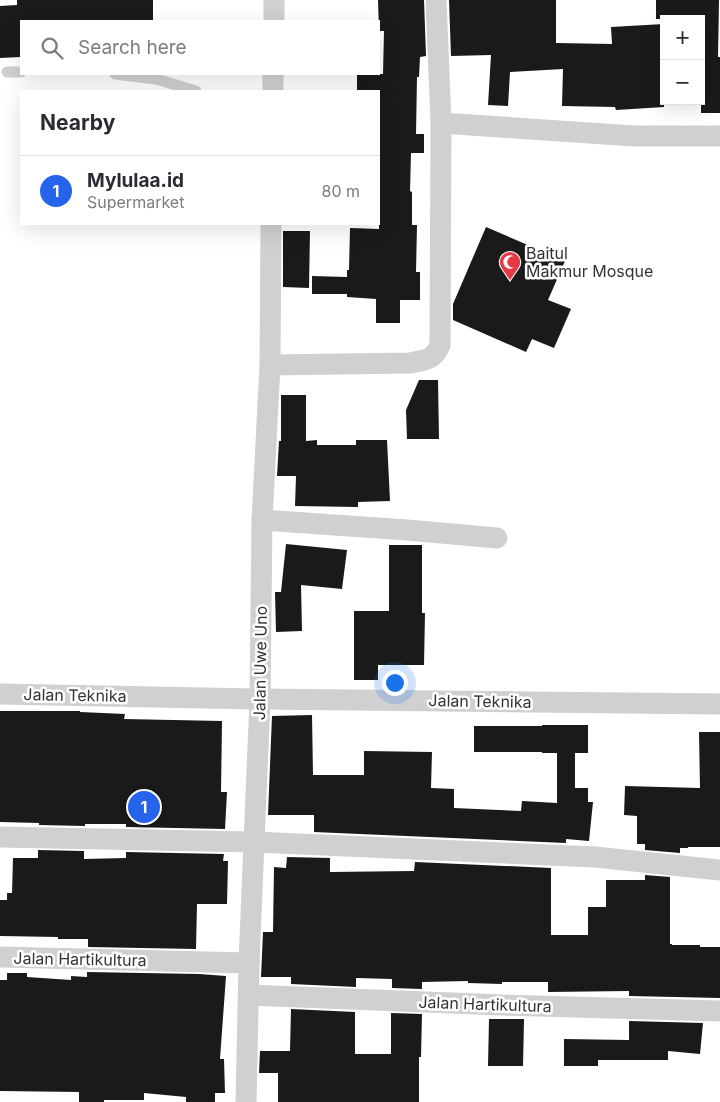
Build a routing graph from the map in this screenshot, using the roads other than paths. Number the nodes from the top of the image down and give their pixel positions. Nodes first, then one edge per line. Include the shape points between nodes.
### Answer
1 (274, 0) edge
2 (436, 0) edge
3 (274, 20) edge
4 (7, 72) dead end
5 (20, 72) edge
6 (123, 75) edge
7 (273, 75) edge
8 (193, 90) edge
9 (272, 90) edge
10 (441, 123) junction
11 (720, 136) edge
12 (271, 225) edge
13 (270, 365) junction
14 (262, 520) junction
15 (497, 538) dead end
16 (0, 694) edge
17 (260, 699) junction
18 (720, 704) edge
19 (0, 837) edge
20 (254, 842) junction
21 (720, 870) edge
22 (0, 958) edge
23 (249, 963) junction
24 (249, 996) junction
25 (720, 1011) edge
26 (246, 1102) edge

1 - 3 street
2 - 10 street
4 - 5 lane
6 - 8 lane via 156,79
7 - 9 street
10 - 11 street via 634,136
10 - 13 street via 440,344 437,352 424,361 410,363
12 - 13 street, Jalan Uwe Uno
13 - 14 street, Jalan Uwe Uno
14 - 15 street
14 - 17 street, Jalan Uwe Uno
16 - 17 street, Jalan Teknika
17 - 18 street, Jalan Teknika
17 - 20 street, Jalan Uwe Uno
19 - 20 street
20 - 21 street via 595,857
20 - 23 street, Jalan Uwe Uno
22 - 23 street, Jalan Hartikultura
23 - 24 street, Jalan Uwe Uno
24 - 25 street, Jalan Hartikultura
24 - 26 street, Jalan Uwe Uno

